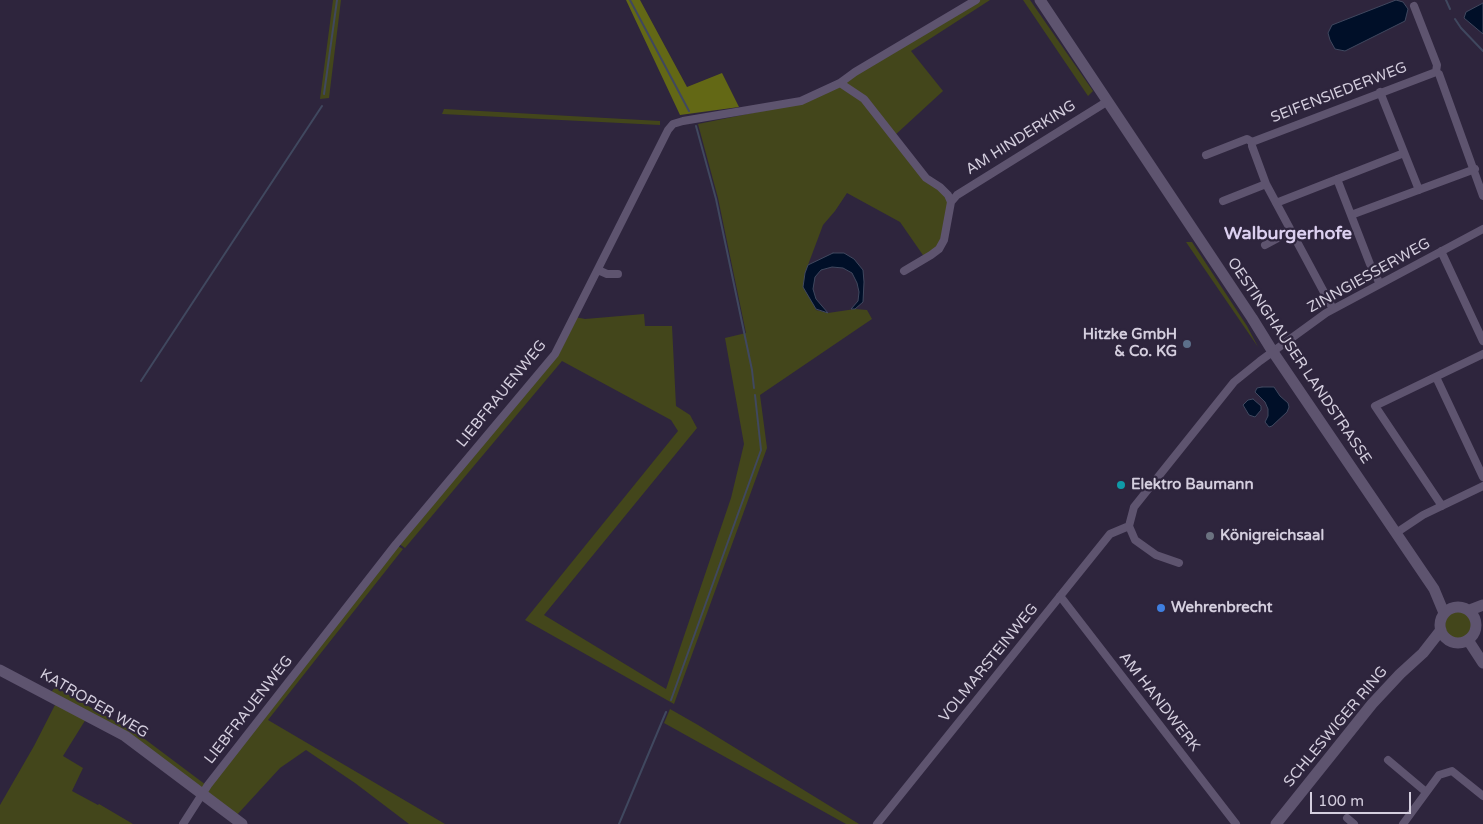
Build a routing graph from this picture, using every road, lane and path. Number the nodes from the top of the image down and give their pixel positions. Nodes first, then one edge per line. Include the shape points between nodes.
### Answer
1 (976, 0) edge
2 (1040, 0) edge
3 (1414, 6) dead end
4 (1436, 72) junction
5 (840, 83) junction
6 (1380, 92) junction
7 (1108, 101) junction
8 (1252, 142) junction
9 (1404, 153) junction
10 (1206, 155) dead end
11 (1474, 169) junction
12 (1337, 179) junction
13 (1266, 184) junction
14 (1419, 190) junction
15 (1483, 196) edge
16 (1223, 201) dead end
17 (952, 202) junction
18 (1276, 203) junction
19 (1351, 216) junction
20 (1483, 229) edge
21 (1291, 231) junction
22 (1265, 245) dead end
23 (1441, 251) junction
24 (598, 270) junction
25 (904, 270) dead end
26 (618, 274) dead end
27 (1380, 284) junction
28 (1333, 309) junction
29 (1483, 341) edge
30 (1273, 352) junction
31 (1483, 354) edge
32 (1436, 377) junction
33 (1483, 477) edge
34 (1483, 486) edge
35 (1442, 506) junction
36 (1129, 526) junction
37 (1396, 533) junction
38 (1179, 563) dead end
39 (1060, 596) junction
40 (1483, 605) edge
41 (1448, 610) junction
42 (1476, 614) edge
43 (1441, 630) junction
44 (1448, 640) junction
45 (1468, 640) junction
46 (1422, 653) junction
47 (1483, 663) edge
48 (0, 670) edge
49 (1388, 760) dead end
50 (1426, 792) junction
51 (203, 794) junction
52 (1483, 796) edge
53 (1347, 818) dead end
54 (183, 824) edge
55 (242, 824) edge
56 (877, 824) edge
57 (1236, 824) edge
58 (1276, 824) edge
59 (1354, 824) edge
60 (1403, 824) edge

1 - 5 street, LIEBFRAUENWEG
2 - 7 street, OESTINGHAUSER LANDSTRASSE
3 - 4 street via 1437,65
4 - 6 street, SEIFENSIEDERWEG
4 - 11 street
5 - 17 street via 864,99 926,178 940,187
5 - 24 street, LIEBFRAUENWEG via 801,101 673,124
6 - 8 street, SEIFENSIEDERWEG
6 - 9 street
7 - 17 street, AM HINDERKING via 957,195
7 - 30 street, OESTINGHAUSER LANDSTRASSE
8 - 10 street, SEIFENSIEDERWEG via 1247,139
8 - 13 street
9 - 12 street
9 - 14 street
11 - 14 street
11 - 15 street
12 - 18 street
12 - 19 street
13 - 16 street
13 - 18 street
14 - 19 street
17 - 25 street via 939,249
18 - 21 street
19 - 27 street
20 - 23 street, ZINNGIESSERWEG
21 - 22 street
21 - 28 street
23 - 27 street, ZINNGIESSERWEG
23 - 29 street
24 - 26 street
24 - 51 street, LIEBFRAUENWEG via 556,354 396,544
27 - 28 street, ZINNGIESSERWEG
28 - 30 street, ZINNGIESSERWEG
30 - 36 street via 1234,382 1134,507
30 - 37 street, OESTINGHAUSER LANDSTRASSE
31 - 32 street
32 - 33 street
32 - 35 street via 1375,406
34 - 35 street
35 - 37 street
36 - 38 street via 1135,540 1156,555
36 - 39 street, VOLMARSTEINWEG via 1110,534
37 - 41 street, OESTINGHAUSER LANDSTRASSE
39 - 56 street, VOLMARSTEINWEG
39 - 57 street, AM HANDWERK
40 - 42 street
41 - 42 street via 1459,606
41 - 43 street via 1440,624
42 - 45 street via 1476,631
43 - 44 street
43 - 46 street, SCHLESWIGER RING
44 - 45 street via 1455,643
44 - 46 street, SCHLESWIGER RING
45 - 47 street
46 - 58 street, SCHLESWIGER RING via 1372,704
48 - 51 street, KATROPER WEG via 125,736
49 - 50 street
50 - 52 street via 1439,774 1452,771
50 - 60 street
51 - 54 street, LIEBFRAUENWEG
51 - 55 street, KATROPER WEG
53 - 59 street

